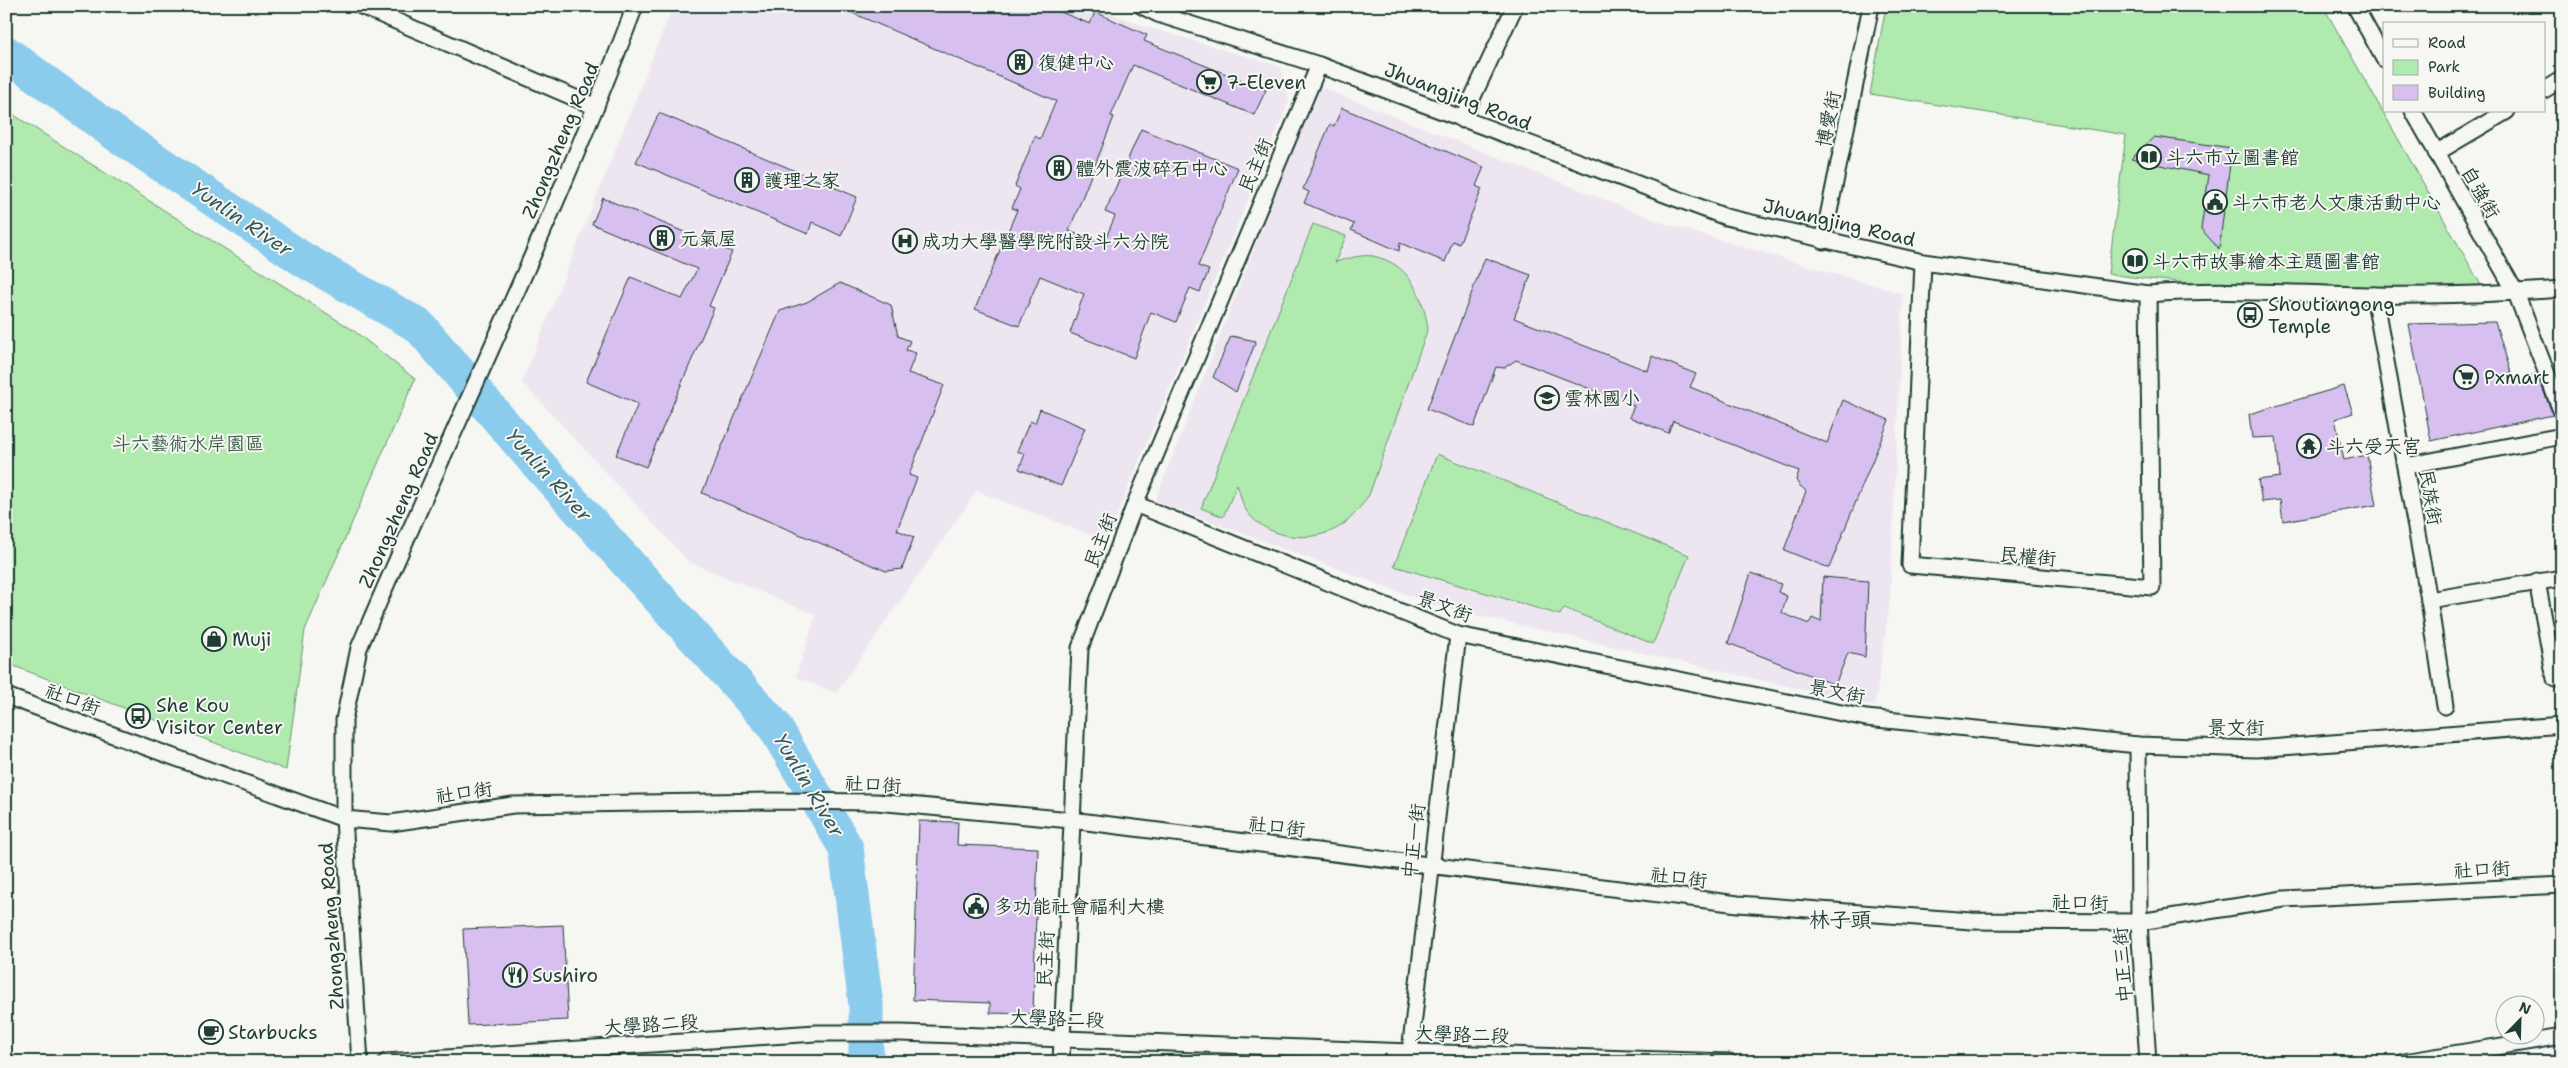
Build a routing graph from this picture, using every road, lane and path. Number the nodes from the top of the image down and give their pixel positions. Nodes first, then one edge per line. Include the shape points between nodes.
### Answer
1 (361, 6) edge
2 (635, 6) edge
3 (1142, 6) edge
4 (1515, 6) edge
5 (1871, 6) edge
6 (2355, 6) edge
7 (1160, 10) edge
8 (2383, 57) edge
9 (1319, 65) junction
10 (2562, 79) edge
11 (2546, 89) edge
12 (596, 107) junction
13 (2414, 112) edge
14 (2505, 112) edge
15 (1462, 120) junction
16 (2436, 153) junction
17 (1823, 241) junction
18 (1923, 262) junction
19 (2562, 289) edge
20 (2516, 293) junction
21 (2148, 294) junction
22 (2374, 295) junction
23 (2562, 414) edge
24 (2562, 436) edge
25 (2405, 466) junction
26 (1135, 504) junction
27 (2562, 578) edge
28 (2537, 581) junction
29 (2429, 600) junction
30 (1458, 635) junction
31 (2555, 679) dead end
32 (6, 696) edge
33 (2444, 706) dead end
34 (2562, 725) edge
35 (2138, 745) junction
36 (344, 819) junction
37 (1071, 820) junction
38 (1430, 866) junction
39 (2562, 885) edge
40 (2139, 922) junction
41 (2562, 1036) edge
42 (1061, 1037) junction
43 (1410, 1052) junction
44 (360, 1062) edge
45 (386, 1062) edge
46 (1061, 1062) edge
47 (1729, 1062) edge
48 (2148, 1062) edge
49 (2404, 1062) edge

1 - 12 street
2 - 12 street, Zhongzheng Road
3 - 7 street, Jhuangjing Road
4 - 15 street
5 - 17 street, 博愛街
6 - 8 street
7 - 9 street, Jhuangjing Road
9 - 15 street, Jhuangjing Road
9 - 26 street, 民主街
10 - 11 street
12 - 36 street, Zhongzheng Road via 359,648 344,720
13 - 16 street, 自強街
14 - 16 street
15 - 17 street, Jhuangjing Road via 1726,217
16 - 20 street, 自強街
17 - 18 street, Jhuangjing Road
18 - 21 street, Jhuangjing Road
18 - 21 street, 民權街 via 1910,565 2152,587
19 - 20 street, Jhuangjing Road
20 - 22 street, Jhuangjing Road
20 - 23 street
21 - 22 street, Jhuangjing Road
22 - 25 street, 民族街
24 - 25 street
25 - 29 street, 民族街
26 - 30 street, 景文街
26 - 37 street, 民主街 via 1080,648
27 - 28 street
28 - 29 street
28 - 31 street
29 - 33 street, 民族街
30 - 35 street, 景文街 via 1866,718
30 - 38 street, 中正一街
32 - 36 street, 社口街
34 - 35 street, 景文街 via 2256,749
35 - 40 street, 中正三街
36 - 37 street, 社口街 via 391,823 513,805 773,801 876,802
36 - 44 street, Zhongzheng Road
37 - 38 street, 社口街
37 - 42 street, 民主街
38 - 40 street, 社口街 via 1738,904 1972,921
38 - 43 street, 中正一街
39 - 40 street, 社口街 via 2284,899
40 - 48 street, 中正三街
41 - 49 street
42 - 43 street, 大學路二段
42 - 45 street, 大學路二段 via 816,1033
42 - 46 street, 民主街
43 - 47 street, 大學路二段

